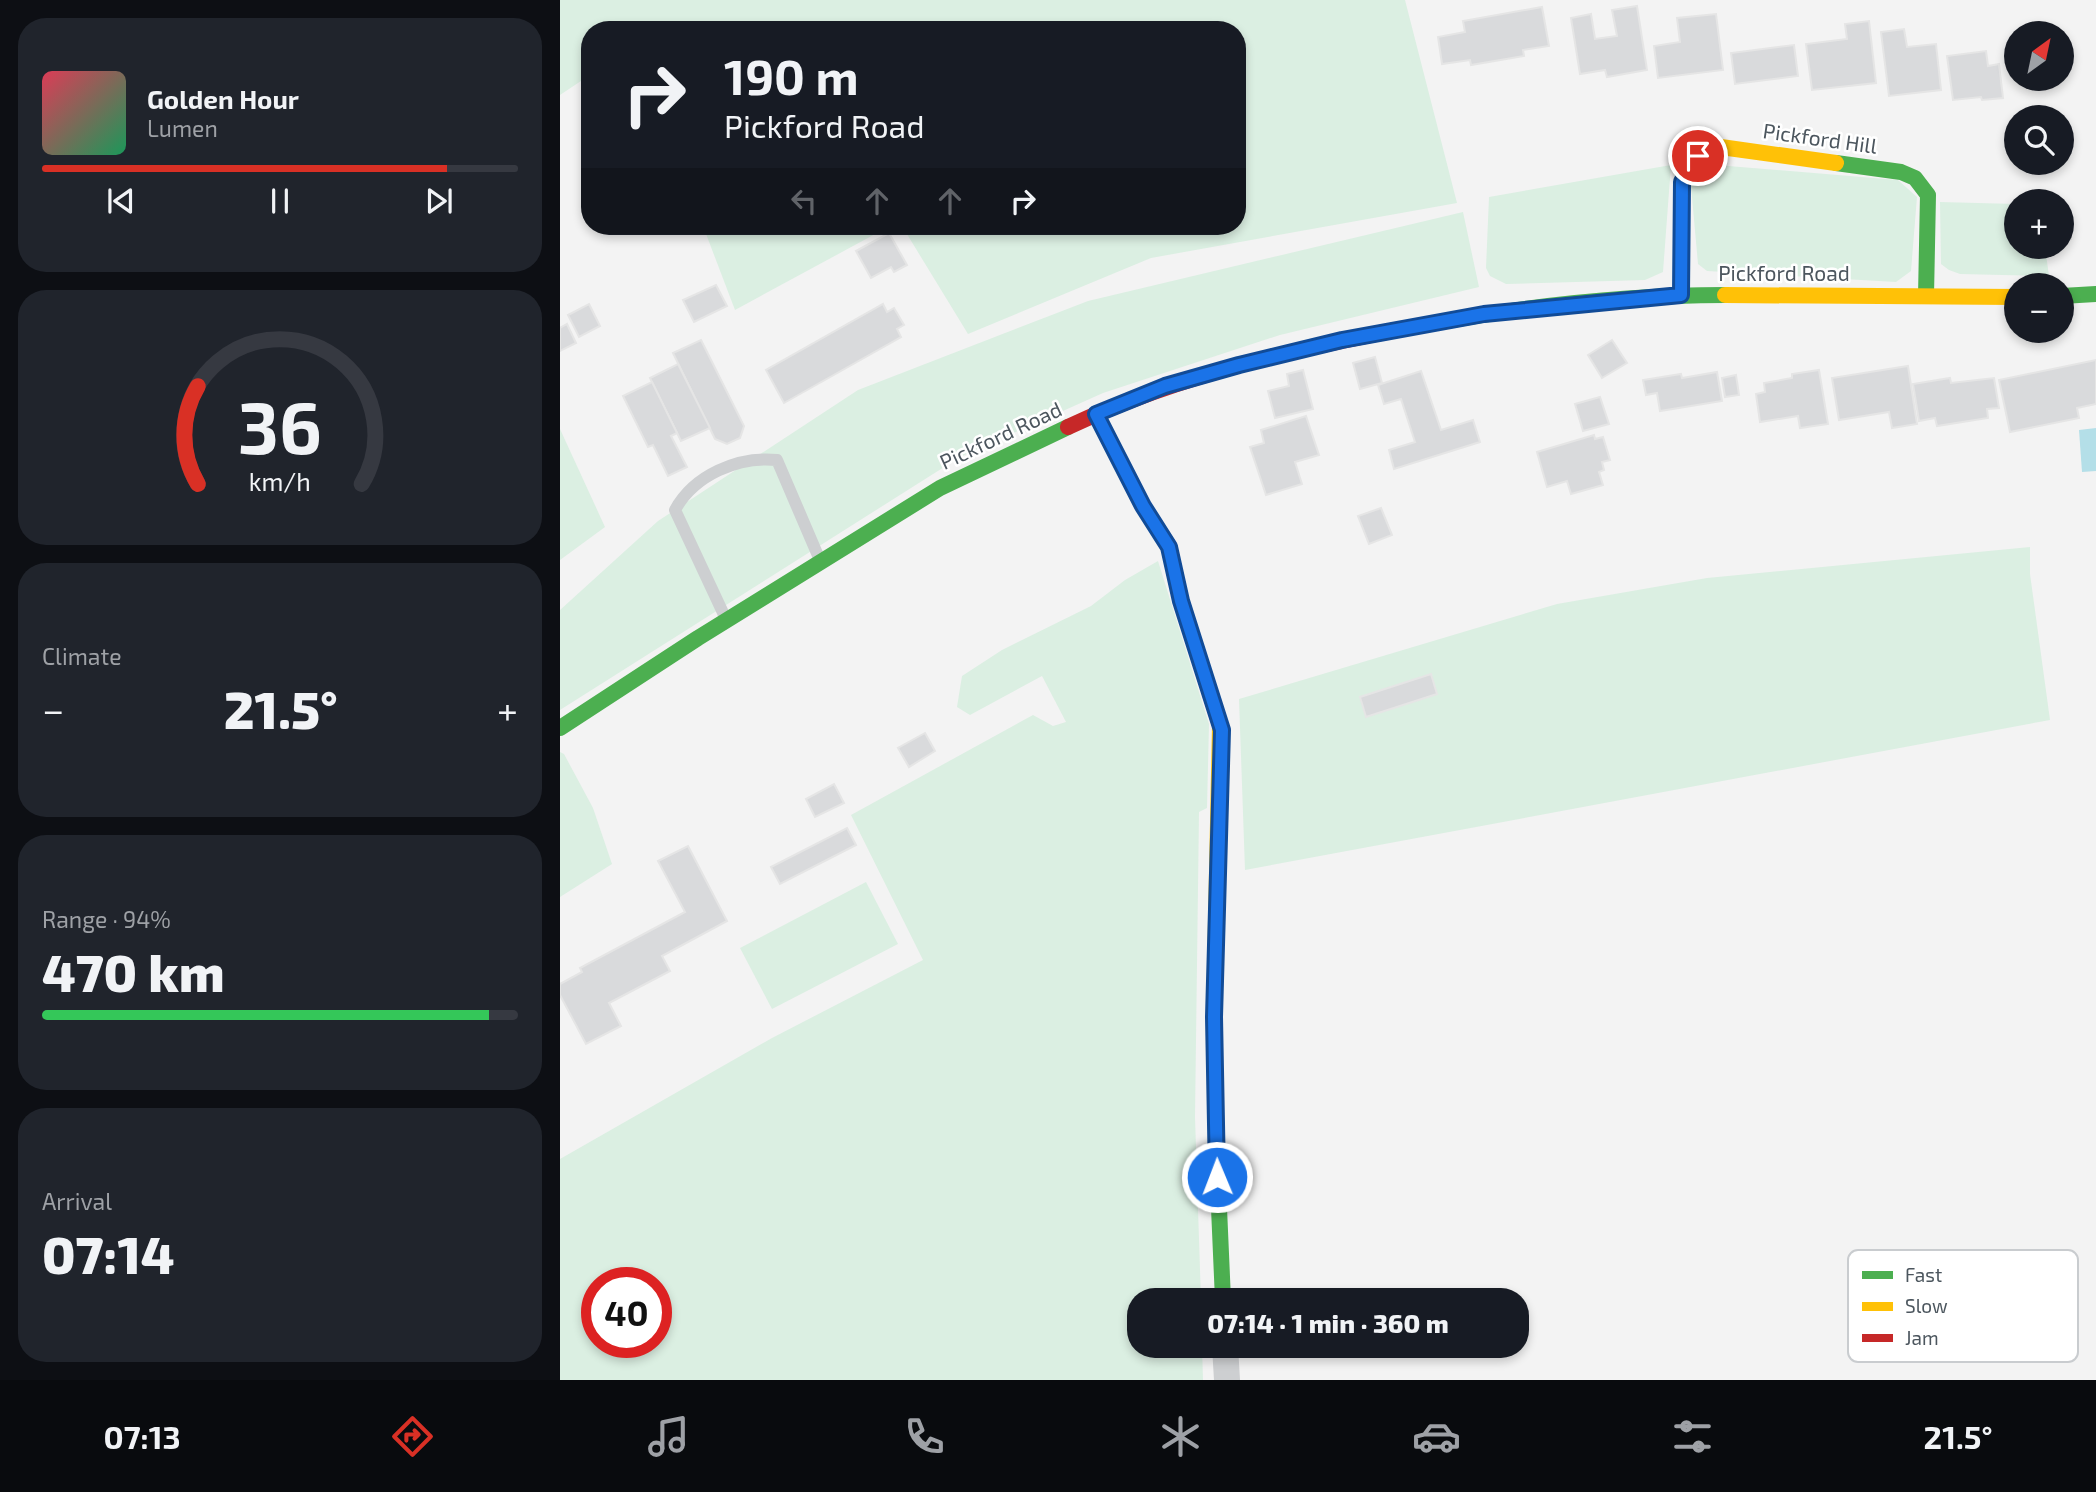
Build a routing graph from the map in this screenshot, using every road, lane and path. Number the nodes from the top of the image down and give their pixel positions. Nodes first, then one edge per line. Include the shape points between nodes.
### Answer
1 (2096, 294) edge
2 (1681, 295) junction
3 (2074, 295) edge
4 (1927, 296) junction
5 (2004, 297) edge
6 (1096, 414) junction
7 (821, 562) junction
8 (727, 620) junction
9 (560, 728) edge
10 (1222, 1288) edge
11 (1226, 1358) edge
12 (1227, 1380) edge

1 - 3 street
2 - 4 street, Pickford Road
2 - 4 street, Pickford Hill via 1682,182 1698,156 1721,147 1915,177 1928,195
2 - 6 street, Pickford Road via 1484,314 1342,340 1165,386
4 - 5 street, Pickford Road
6 - 7 street, Pickford Road via 940,488
6 - 10 street via 1169,547 1222,730 1214,1017
7 - 8 street, Pickford Road
7 - 8 lane via 777,460 758,458 718,470 693,486 675,510
8 - 9 street, Pickford Road
11 - 12 street

